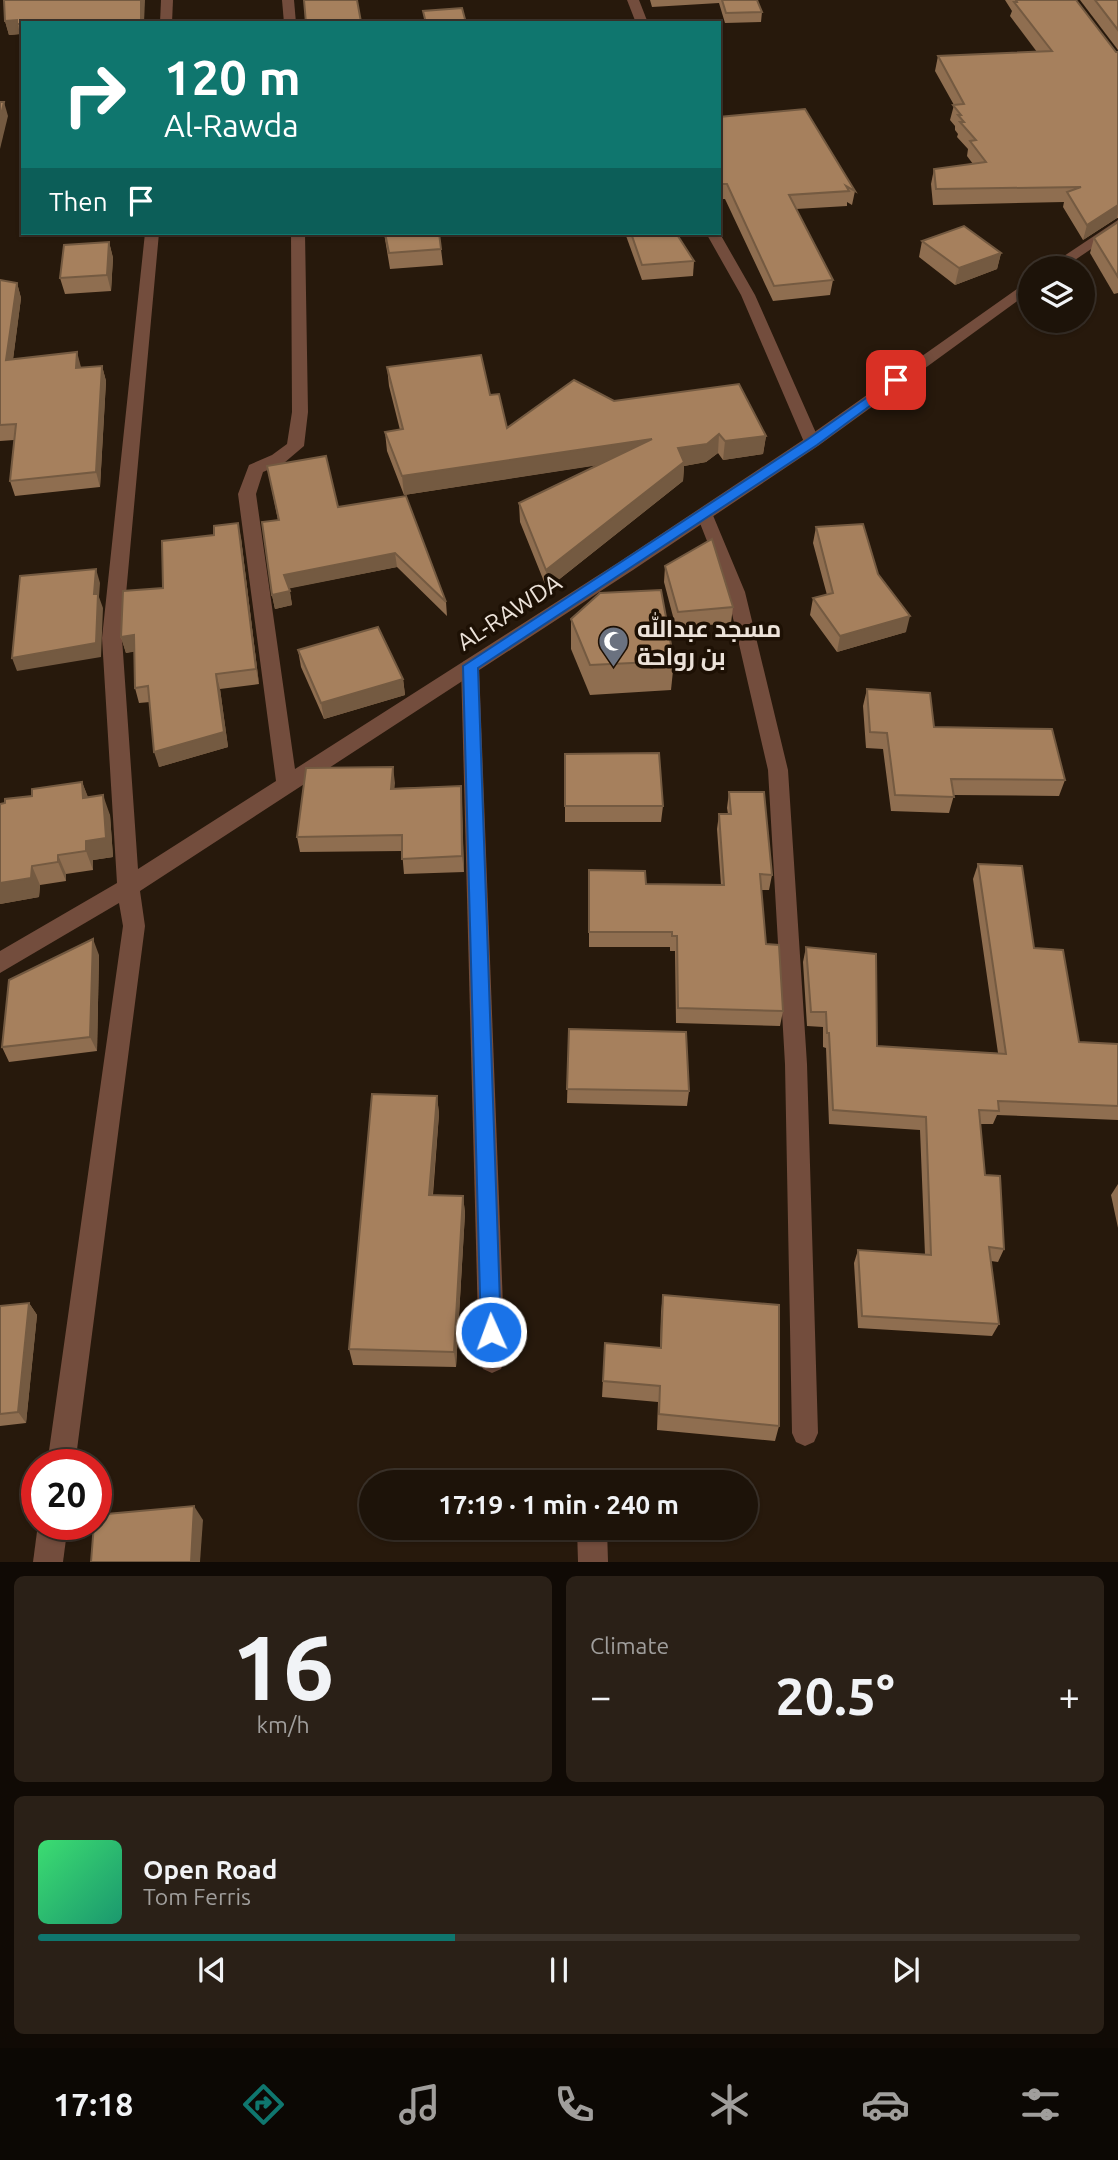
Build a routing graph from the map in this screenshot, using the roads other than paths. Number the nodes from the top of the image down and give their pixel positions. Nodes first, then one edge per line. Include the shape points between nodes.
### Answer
1 (167, 0) edge
2 (288, 0) edge
3 (633, 0) edge
4 (166, 21) edge
5 (289, 21) edge
6 (641, 21) edge
7 (1118, 224) edge
8 (152, 235) edge
9 (298, 235) edge
10 (714, 235) edge
11 (1071, 256) edge
12 (1018, 293) edge
13 (812, 442) junction
14 (704, 513) junction
15 (470, 666) junction
16 (286, 785) junction
17 (128, 887) junction
18 (0, 963) edge
19 (492, 1360) dead end
20 (805, 1433) dead end
21 (63, 1449) edge
22 (51, 1540) edge
23 (592, 1540) edge
24 (48, 1562) edge
25 (593, 1562) edge

1 - 4 street
2 - 5 street
3 - 6 lane
7 - 11 street
8 - 17 street via 112,638
9 - 16 street via 300,412 295,446 255,469 247,494
10 - 13 lane via 748,295
12 - 13 street, AL-RAWDA
13 - 14 street, AL-RAWDA
14 - 15 street, AL-RAWDA
14 - 20 lane via 736,592 778,770 796,1064
15 - 16 street, AL-RAWDA
15 - 19 lane
16 - 17 street, AL-RAWDA
17 - 18 street, AL-RAWDA
17 - 21 street via 134,926
22 - 24 street
23 - 25 street

